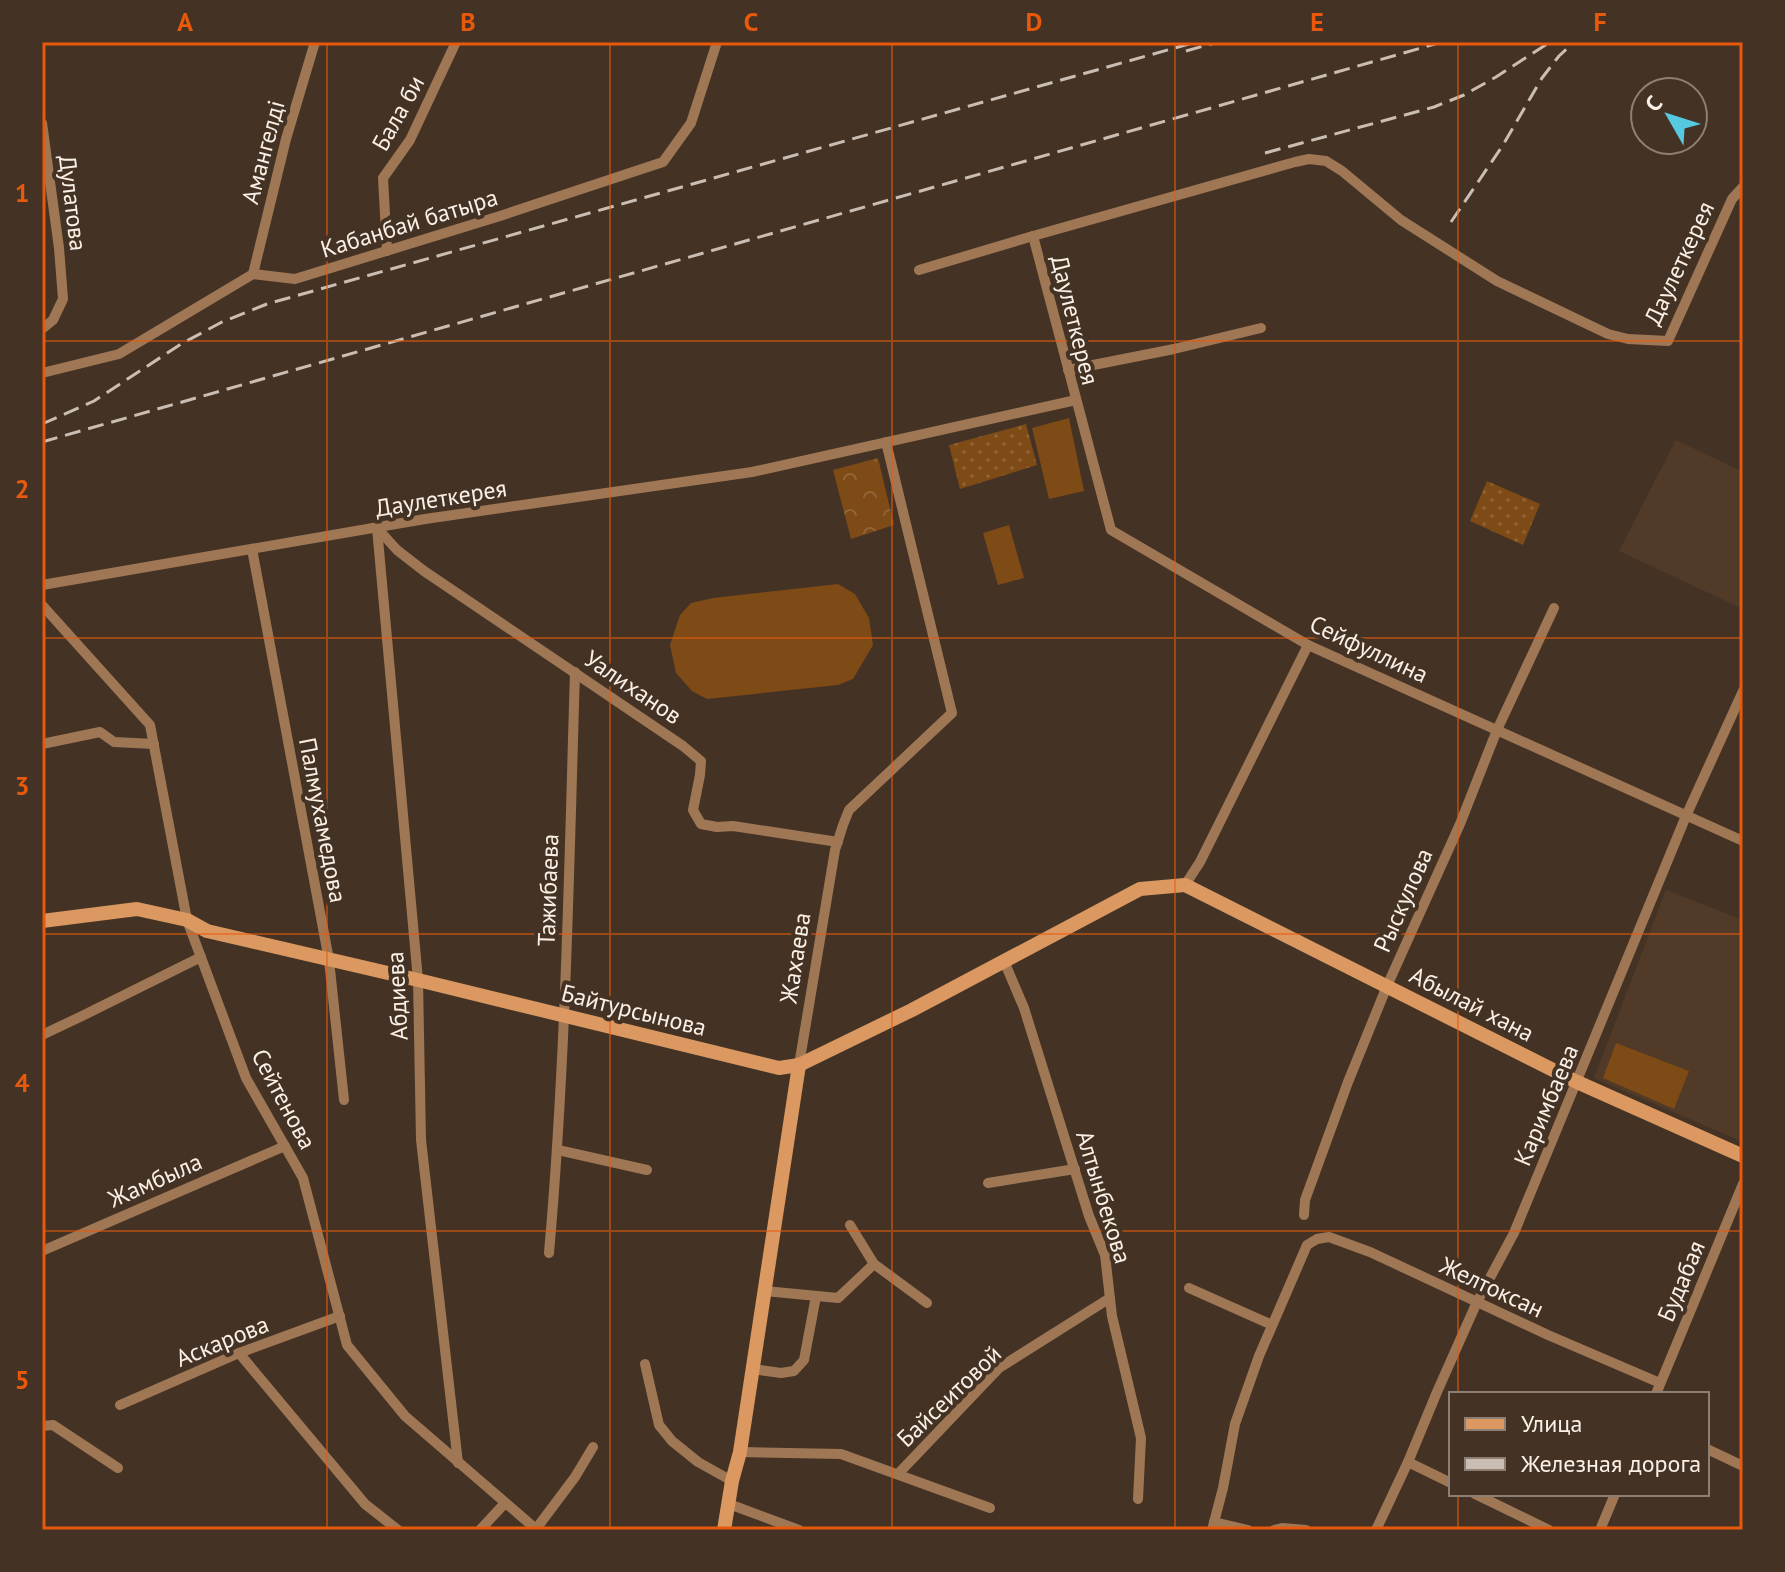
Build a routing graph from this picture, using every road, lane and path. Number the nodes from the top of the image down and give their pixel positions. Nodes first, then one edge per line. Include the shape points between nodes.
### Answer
1 (315, 42) edge
2 (456, 42) edge
3 (717, 42) edge
4 (42, 123) edge
5 (1743, 187) edge
6 (1033, 236) junction
7 (387, 251) junction
8 (919, 270) dead end
9 (253, 274) junction
10 (1261, 328) dead end
11 (42, 329) edge
12 (1068, 370) junction
13 (47, 372) edge
14 (1076, 400) junction
15 (886, 442) junction
16 (377, 528) junction
17 (252, 549) junction
18 (42, 585) edge
19 (42, 605) edge
20 (1554, 608) dead end
21 (1308, 645) junction
22 (575, 672) junction
23 (1743, 691) edge
24 (1497, 730) junction
25 (42, 744) edge
26 (154, 744) junction
27 (1686, 816) junction
28 (1743, 841) edge
29 (838, 842) junction
30 (1185, 885) junction
31 (187, 920) junction
32 (42, 921) edge
33 (201, 957) junction
34 (329, 960) junction
35 (1004, 961) junction
36 (418, 980) junction
37 (1387, 986) junction
38 (565, 1016) junction
39 (42, 1035) edge
40 (799, 1065) junction
41 (1577, 1082) junction
42 (344, 1100) dead end
43 (285, 1146) junction
44 (558, 1150) junction
45 (1743, 1156) edge
46 (1075, 1169) junction
47 (647, 1170) dead end
48 (988, 1183) dead end
49 (1743, 1184) edge
50 (1304, 1215) dead end
51 (850, 1225) dead end
52 (42, 1251) edge
53 (549, 1253) dead end
54 (874, 1264) junction
55 (1189, 1288) dead end
56 (765, 1291) junction
57 (816, 1296) junction
58 (1110, 1298) junction
59 (1477, 1302) junction
60 (927, 1303) dead end
61 (340, 1316) junction
62 (1272, 1325) junction
63 (239, 1353) junction
64 (645, 1364) dead end
65 (752, 1369) junction
66 (1658, 1389) edge
67 (120, 1405) dead end
68 (42, 1426) edge
69 (593, 1447) dead end
70 (1709, 1450) edge
71 (740, 1452) junction
72 (1408, 1462) junction
73 (458, 1463) junction
74 (1743, 1466) edge
75 (118, 1468) dead end
76 (898, 1474) junction
77 (732, 1481) junction
78 (1449, 1482) edge
79 (1479, 1496) edge
80 (1614, 1496) edge
81 (1138, 1499) dead end
82 (505, 1503) junction
83 (729, 1504) junction
84 (990, 1508) dead end
85 (1213, 1526) edge
86 (398, 1530) edge
87 (480, 1530) edge
88 (536, 1530) edge
89 (724, 1530) edge
90 (799, 1530) edge
91 (1248, 1530) edge
92 (1274, 1530) edge
93 (1306, 1530) edge
94 (1376, 1530) edge
95 (1549, 1530) edge
96 (1600, 1530) edge

1 - 9 street, Амангелді
2 - 7 street, Бала би via 410,140 383,178
3 - 7 street, Кабанбай батыра via 691,123 663,162
4 - 11 street, Дулатова via 63,299
5 - 6 street, Даулеткерея via 1732,199 1668,341 1608,334 1497,281 1401,220 1326,161 1295,162
6 - 8 street
6 - 12 street, Даулеткерея
7 - 9 street, Кабанбай батыра via 295,279
9 - 13 street via 119,354
10 - 12 street
12 - 14 street, Даулеткерея
14 - 15 street, Даулеткерея
14 - 21 street, Сейфуллина via 1111,530
15 - 16 street, Даулеткерея via 752,472
15 - 29 street, Жахаева via 952,713 849,810
16 - 17 street, Даулеткерея
16 - 22 street, Уалиханов via 424,571
16 - 36 street, Абдиева
17 - 18 street, Даулеткерея
17 - 34 street, Палмухамедова
19 - 26 street, Сейтенова via 150,725
20 - 24 street, Рыскулова
21 - 24 street, Сейфуллина
21 - 30 street
22 - 29 street, Уалиханов via 701,761 693,810 701,824
22 - 38 street, Тажибаева
23 - 27 street, Каримбаева
24 - 27 street, Сейфуллина
24 - 37 street, Рыскулова
25 - 26 street via 100,732 114,742
26 - 31 street, Сейтенова
27 - 28 street, Сейфуллина
27 - 41 street, Каримбаева
29 - 40 street, Жахаева
30 - 35 main road, Байтурсынова via 1140,889
30 - 37 main road, Абылай хана
31 - 32 main road, Байтурсынова via 137,909
31 - 33 street, Сейтенова
31 - 34 main road, Байтурсынова via 207,931
33 - 39 street
33 - 43 street, Сейтенова via 246,1078
34 - 36 main road, Байтурсынова
34 - 42 street, Палмухамедова
35 - 40 main road, Байтурсынова
35 - 46 street, Алтынбекова
36 - 38 main road, Байтурсынова
36 - 73 street, Абдиева via 421,1140
37 - 41 main road, Абылай хана
37 - 50 street, Рыскулова via 1305,1200
38 - 40 main road, Байтурсынова via 779,1068
38 - 44 street, Тажибаева
40 - 56 main road, Жахаева
41 - 45 main road, Абылай хана
41 - 59 street, Каримбаева via 1514,1233
43 - 52 street, Жамбыла
43 - 61 street, Сейтенова via 303,1178
44 - 47 street
44 - 53 street, Тажибаева
46 - 48 street
46 - 58 street, Алтынбекова via 1105,1255
49 - 66 street, Будабая
51 - 54 street
54 - 57 street via 838,1298
54 - 60 street
55 - 62 street
56 - 57 street
56 - 65 main road, Жахаева
57 - 65 street via 804,1360 794,1371
58 - 76 street, Байсеитовой via 999,1368
58 - 81 street, Алтынбекова via 1141,1438
59 - 62 street, Желтоксан via 1329,1237 1307,1245
59 - 66 street, Желтоксан
59 - 72 street, Каримбаева
61 - 63 street, Аскарова
61 - 73 street, Сейтенова via 347,1345 405,1416
62 - 85 street via 1235,1424
63 - 67 street, Аскарова
63 - 86 street via 365,1504
64 - 77 street via 659,1425 698,1462
65 - 71 main road, Жахаева
68 - 75 street via 53,1425
69 - 88 street
70 - 74 street
71 - 76 street, Байсеитовой via 841,1454
71 - 77 main road, Жахаева
72 - 78 street
72 - 94 street, Каримбаева
73 - 82 street, Сейтенова
76 - 84 street, Байсеитовой
77 - 83 main road, Жахаева
79 - 95 street
80 - 96 street
82 - 87 street
82 - 88 street, Сейтенова
83 - 89 main road, Жахаева
83 - 90 street
85 - 91 street
92 - 93 street

